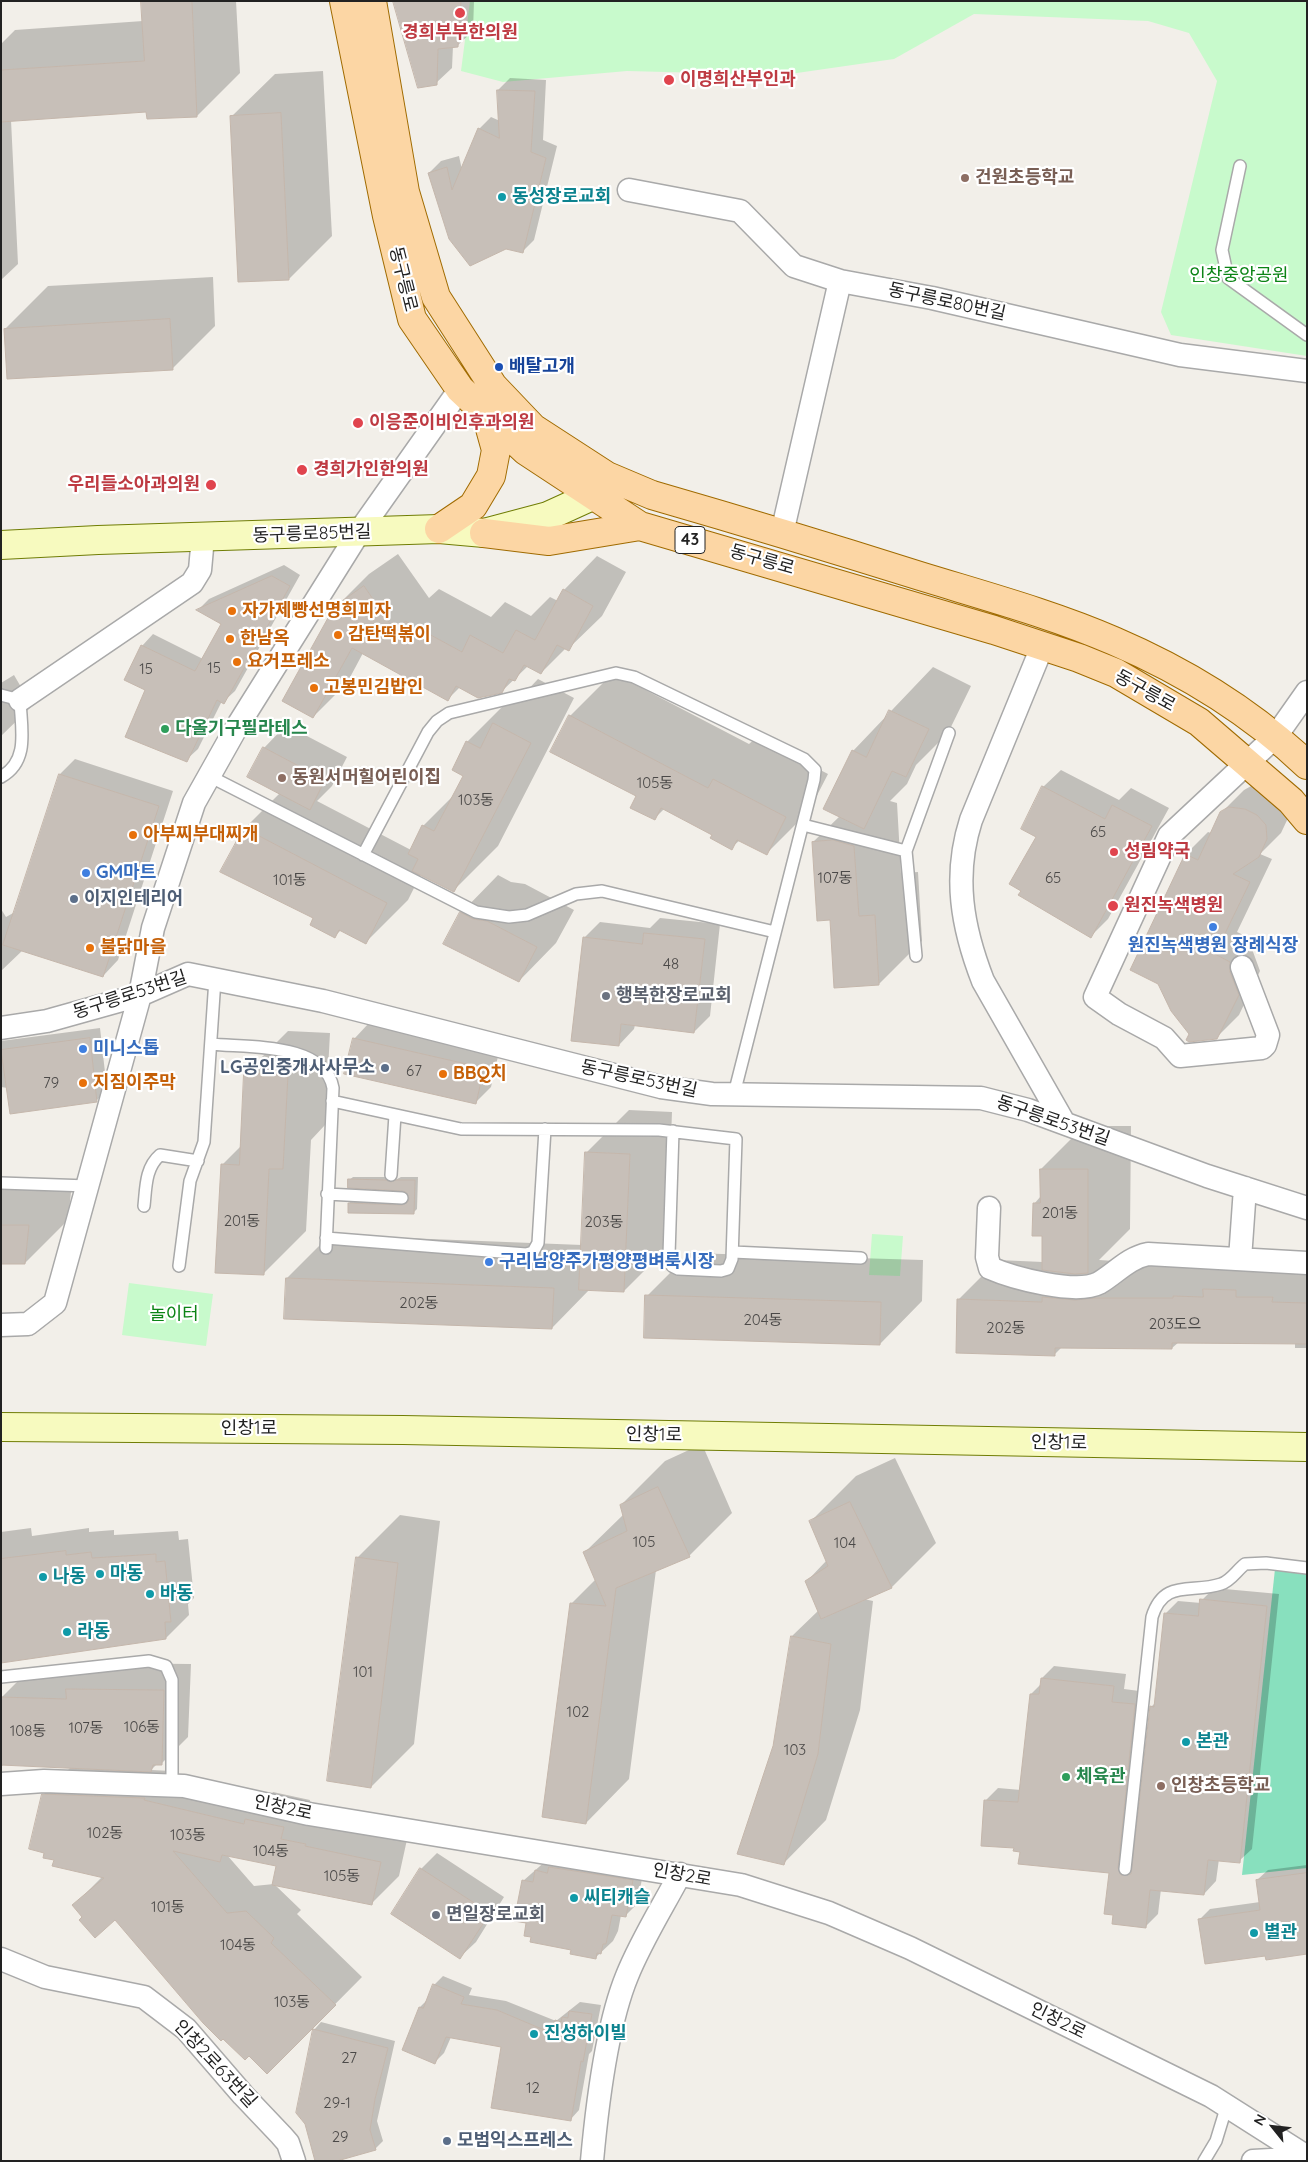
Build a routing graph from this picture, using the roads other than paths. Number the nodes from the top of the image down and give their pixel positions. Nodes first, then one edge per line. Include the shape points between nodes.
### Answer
1 (344, 1) edge
2 (372, 1) edge
3 (1240, 166) dead end
4 (629, 190) dead end
5 (840, 281) junction
6 (1307, 335) edge
7 (1307, 371) edge
8 (460, 388) junction
9 (486, 414) junction
10 (600, 486) junction
11 (640, 526) junction
12 (439, 529) junction
13 (359, 532) junction
14 (484, 532) junction
15 (782, 533) junction
16 (203, 537) junction
17 (1, 545) edge
18 (1042, 647) junction
19 (1307, 692) edge
20 (11, 698) edge
21 (950, 733) dead end
22 (1276, 736) junction
23 (1248, 762) junction
24 (1307, 765) edge
25 (209, 776) junction
26 (1, 777) edge
27 (1307, 820) edge
28 (803, 825) junction
29 (906, 851) junction
30 (363, 855) junction
31 (775, 932) junction
32 (916, 956) dead end
33 (1242, 967) dead end
34 (215, 979) junction
35 (140, 995) junction
36 (1, 1028) edge
37 (211, 1044) junction
38 (734, 1094) junction
39 (332, 1101) junction
40 (395, 1115) junction
41 (1064, 1123) junction
42 (545, 1129) junction
43 (673, 1132) junction
44 (198, 1161) junction
45 (391, 1175) dead end
46 (1, 1183) edge
47 (88, 1186) junction
48 (1245, 1188) junction
49 (327, 1194) junction
50 (402, 1198) dead end
51 (144, 1206) dead end
52 (989, 1208) dead end
53 (1307, 1208) edge
54 (732, 1252) junction
55 (862, 1258) dead end
56 (1240, 1259) junction
57 (1307, 1263) edge
58 (179, 1266) dead end
59 (1, 1325) edge
60 (1, 1427) edge
61 (1307, 1447) edge
62 (1307, 1568) edge
63 (1, 1677) edge
64 (1, 1784) edge
65 (172, 1785) junction
66 (1124, 1869) dead end
67 (680, 1874) junction
68 (1, 1959) edge
69 (1227, 2105) junction
70 (1307, 2158) edge
71 (294, 2161) edge
72 (592, 2161) edge
73 (1204, 2161) edge
74 (1253, 2161) edge

1 - 8 main road, 동구릉로 / 43 via 412,318
2 - 10 main road, 동구릉로 / 43 via 405,192 436,297 494,386 533,428
3 - 6 lane via 1222,250 1228,278
4 - 5 street, 동구릉로80번길 via 740,211 794,266
5 - 7 street, 동구릉로80번길 via 932,298 1180,355
5 - 15 street
8 - 9 main road, 동구릉로 / 43
8 - 13 street
9 - 10 main road, 동구릉로 / 43 via 526,452
9 - 12 main road via 496,450 491,476 474,506
10 - 11 main road, 동구릉로 / 43
10 - 14 street, 동구릉로85번길 via 548,516
10 - 15 main road, 동구릉로 / 43 via 652,494
11 - 14 main road via 548,541
11 - 18 main road, 동구릉로 / 43 via 823,578
12 - 13 street, 동구릉로85번길
12 - 14 street, 동구릉로85번길
13 - 16 street, 동구릉로85번길
13 - 25 street
15 - 22 main road, 동구릉로 / 43 via 1030,610 1113,640 1162,664
16 - 17 street, 동구릉로85번길
16 - 20 street via 200,570 192,583
18 - 23 main road, 동구릉로 / 43 via 1079,658 1144,689 1199,722
18 - 41 street via 971,820 964,843 961,884 964,920 983,981
19 - 22 street
20 - 26 lane via 21,753 14,767
21 - 29 lane
22 - 23 street
22 - 24 main road, 동구릉로 / 43
23 - 27 main road, 동구릉로 / 43 via 1292,801
23 - 33 street via 1169,836 1096,997 1164,1038 1180,1056 1262,1048 1268,1034
25 - 30 lane
25 - 35 street via 185,825 153,928
28 - 29 lane
28 - 30 lane via 814,780 815,770 811,764 634,677 616,673 449,713 437,721 428,732
28 - 31 lane
29 - 32 lane
30 - 31 lane via 476,912 527,916 576,894 602,891
31 - 38 lane
34 - 35 street, 동구릉로53번길 via 188,974
34 - 37 lane
34 - 38 street, 동구릉로53번길 via 323,1001 661,1087
35 - 36 street, 동구릉로53번길 via 47,1021
35 - 47 street
37 - 39 lane via 306,1056 330,1075
37 - 44 lane via 204,1142
38 - 41 street, 동구릉로53번길 via 981,1098
39 - 40 lane
39 - 49 lane
40 - 42 lane via 461,1129
40 - 45 lane
41 - 48 street, 동구릉로53번길
42 - 43 lane
42 - 49 lane via 538,1243 533,1252 326,1243
43 - 54 lane via 736,1139
43 - 54 lane via 669,1255 672,1266 721,1271 728,1269
44 - 51 lane via 160,1155 148,1173
44 - 58 lane via 188,1192
46 - 47 lane
47 - 59 street via 55,1303 28,1324
48 - 53 street, 동구릉로53번길
48 - 56 street
49 - 50 lane
52 - 56 street via 986,1257 990,1268 1041,1284 1089,1286 1129,1260 1148,1254
54 - 55 lane
56 - 57 street
60 - 61 street, 인창1로 via 413,1430
62 - 66 lane via 1245,1564 1224,1584 1169,1592 1158,1601 1152,1617
63 - 65 lane via 149,1661 166,1666 172,1680
64 - 65 street, 인창2로 via 44,1781
65 - 67 street, 인창2로 via 309,1814
67 - 69 street, 인창2로 via 741,1885 829,1913 919,1952
67 - 72 street via 639,1949 620,1995 606,2055
68 - 71 street, 인창2로63번길 via 45,1977 144,1997 186,2030 281,2135
69 - 70 street, 인창2로
69 - 73 lane via 1216,2141
70 - 74 street

